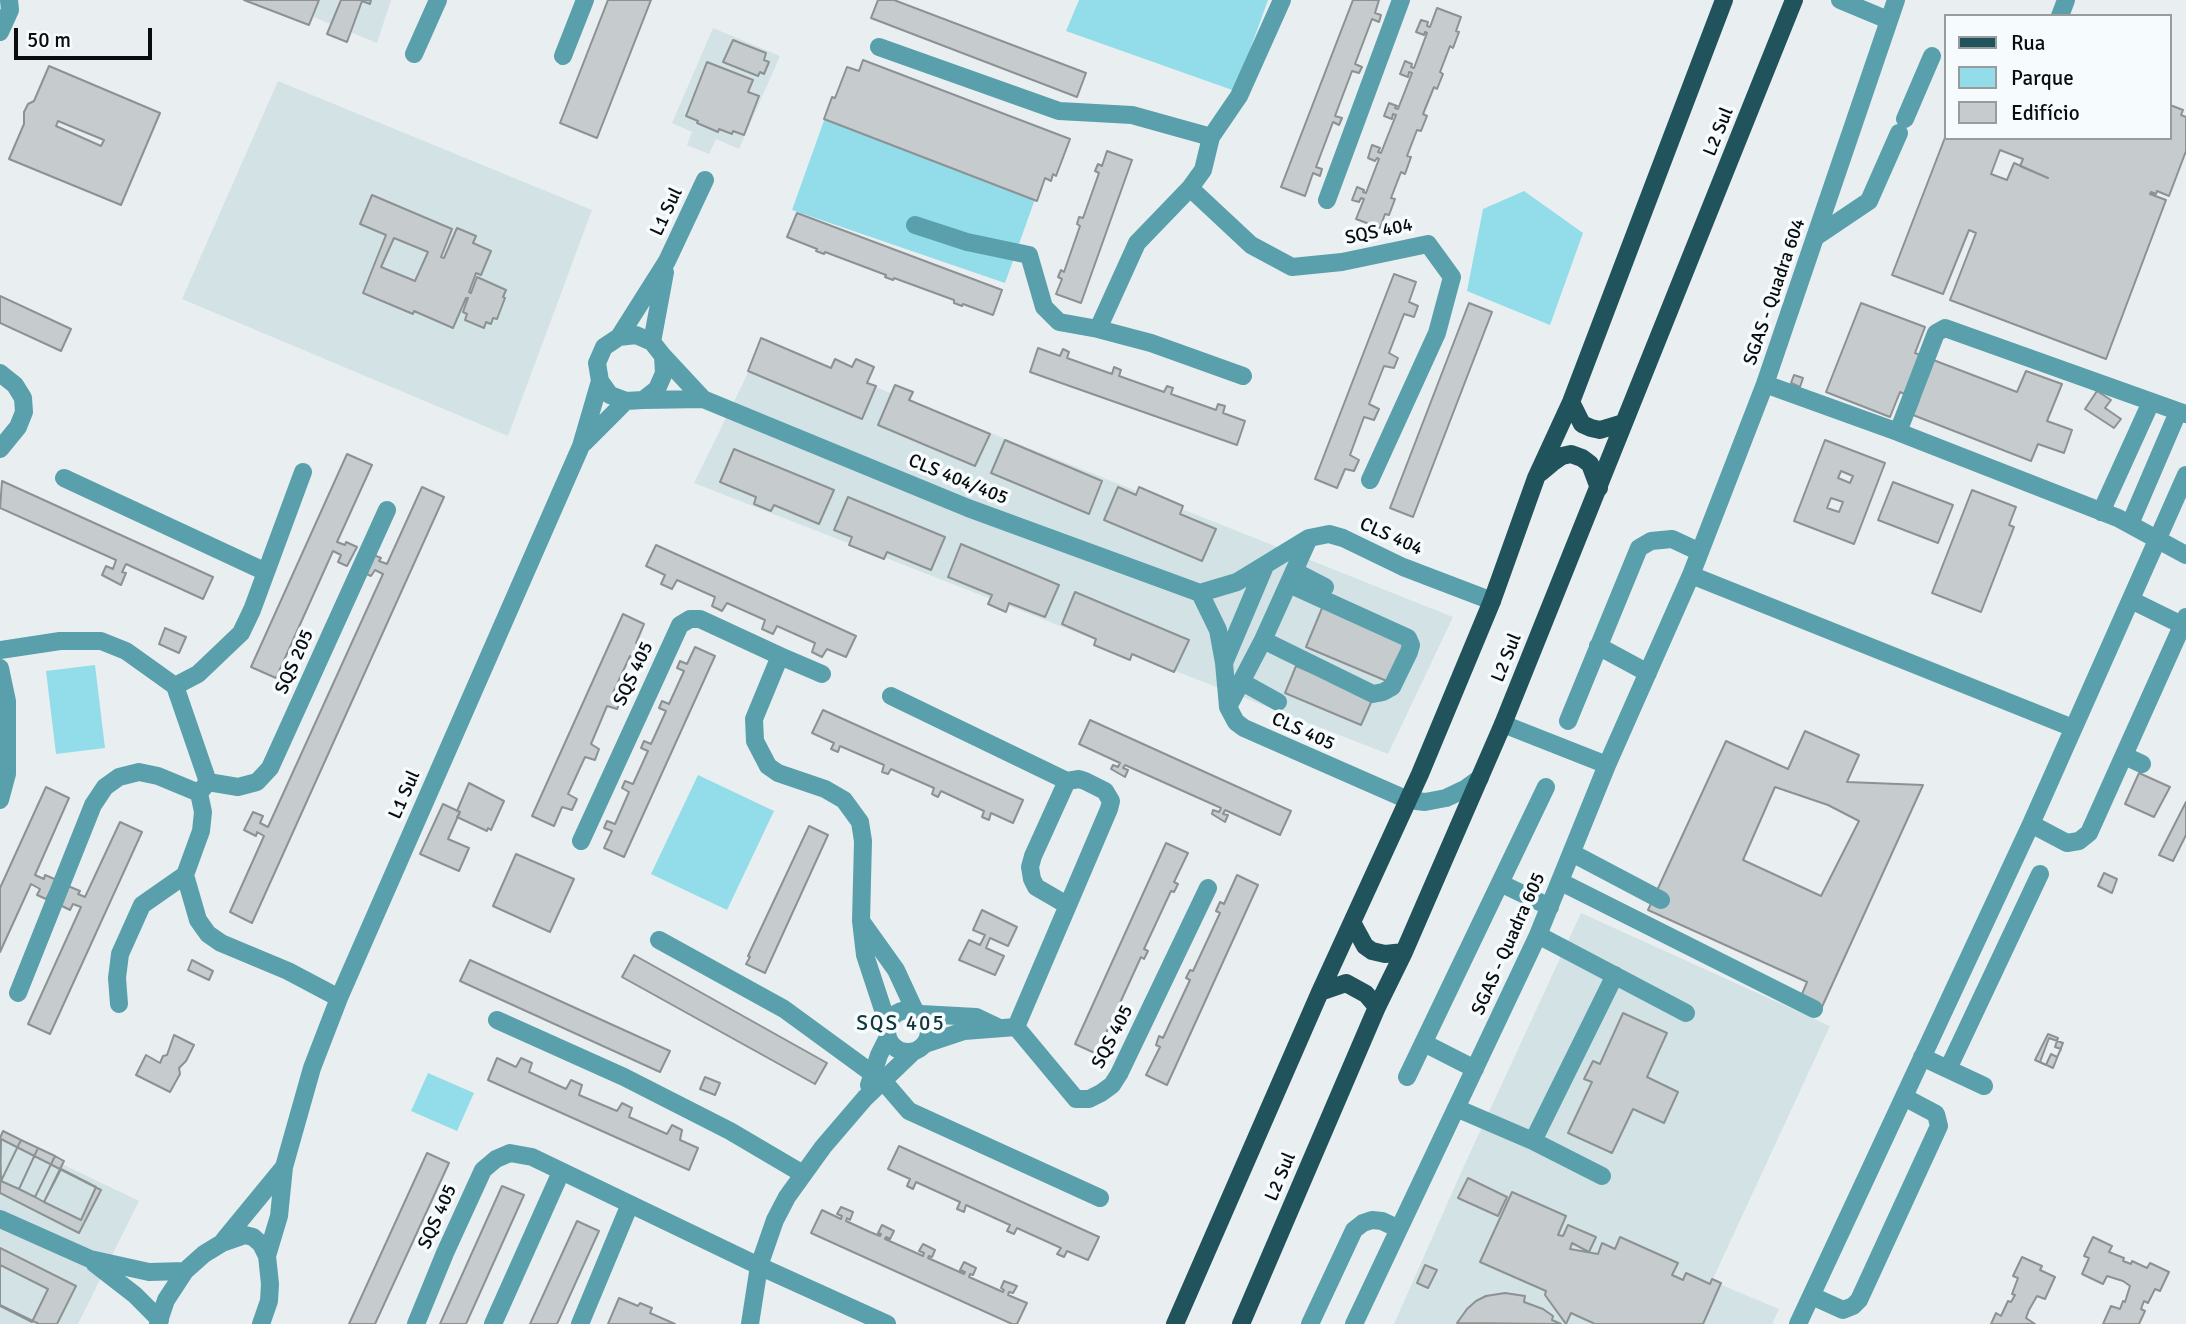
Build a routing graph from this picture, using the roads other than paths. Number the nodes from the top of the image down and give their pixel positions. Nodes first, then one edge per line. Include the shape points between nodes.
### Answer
1 (9, 0) edge
2 (438, 0) edge
3 (585, 0) edge
4 (1282, 0) edge
5 (1401, 0) edge
6 (1724, 0) edge
7 (1794, 0) edge
8 (1840, 0) edge
9 (1896, 0) edge
10 (1888, 20) junction
11 (0, 32) edge
12 (879, 47) dead end
13 (414, 54) dead end
14 (563, 56) dead end
15 (1932, 56) dead end
16 (1211, 137) junction
17 (705, 180) dead end
18 (1190, 188) junction
19 (1327, 200) dead end
20 (915, 225) dead end
21 (1817, 236) junction
22 (667, 261) junction
23 (1098, 329) junction
24 (618, 337) junction
25 (657, 349) junction
26 (0, 373) edge
27 (1243, 376) dead end
28 (600, 381) junction
29 (1765, 384) junction
30 (703, 399) junction
31 (635, 400) junction
32 (1571, 402) junction
33 (2151, 402) junction
34 (2182, 413) edge
35 (1623, 423) junction
36 (1898, 432) junction
37 (581, 446) junction
38 (0, 449) edge
39 (303, 472) dead end
40 (2186, 474) edge
41 (64, 478) dead end
42 (1536, 478) junction
43 (1370, 480) dead end
44 (1599, 488) junction
45 (387, 510) dead end
46 (2101, 512) junction
47 (2130, 524) junction
48 (1309, 538) junction
49 (2158, 541) junction
50 (1700, 552) junction
51 (2186, 555) edge
52 (1266, 563) junction
53 (266, 572) junction
54 (1691, 575) junction
55 (1292, 578) junction
56 (1325, 587) dead end
57 (1200, 593) junction
58 (2131, 600) junction
59 (1492, 601) junction
60 (2184, 621) edge
61 (1263, 640) junction
62 (1598, 646) junction
63 (0, 650) edge
64 (780, 656) junction
65 (1224, 663) junction
66 (0, 668) edge
67 (1648, 673) junction
68 (822, 674) dead end
69 (1242, 682) junction
70 (175, 685) junction
71 (891, 696) dead end
72 (1278, 702) dead end
73 (1228, 707) junction
74 (1568, 721) dead end
75 (1503, 724) junction
76 (2073, 728) junction
77 (2125, 757) junction
78 (2143, 764) dead end
79 (1607, 765) junction
80 (1480, 778) junction
81 (1067, 781) junction
82 (1546, 787) dead end
83 (204, 788) junction
84 (0, 800) edge
85 (1408, 800) junction
86 (2031, 824) junction
87 (581, 841) dead end
88 (1572, 853) junction
89 (2040, 874) dead end
90 (185, 875) junction
91 (1561, 882) junction
92 (1500, 883) junction
93 (1209, 888) dead end
94 (1661, 900) dead end
95 (1067, 905) junction
96 (1550, 907) junction
97 (862, 921) junction
98 (1353, 925) junction
99 (1538, 935) junction
100 (659, 940) dead end
101 (1404, 953) junction
102 (1615, 975) junction
103 (1320, 992) junction
104 (18, 993) dead end
105 (339, 998) junction
106 (119, 1003) dead end
107 (1377, 1007) junction
108 (1814, 1009) dead end
109 (918, 1013) junction
110 (1686, 1013) dead end
111 (498, 1020) dead end
112 (997, 1027) junction
113 (1016, 1027) junction
114 (888, 1031) junction
115 (1423, 1043) junction
116 (919, 1048) junction
117 (1923, 1057) junction
118 (1475, 1069) junction
119 (1948, 1069) junction
120 (1407, 1077) dead end
121 (878, 1078) junction
122 (1984, 1086) dead end
123 (1904, 1097) junction
124 (1457, 1108) junction
125 (1533, 1141) junction
126 (284, 1167) junction
127 (561, 1172) junction
128 (803, 1174) junction
129 (1602, 1177) dead end
130 (1100, 1198) dead end
131 (629, 1204) junction
132 (0, 1219) edge
133 (1399, 1230) junction
134 (222, 1243) junction
135 (267, 1256) junction
136 (90, 1259) junction
137 (759, 1266) junction
138 (185, 1270) junction
139 (1812, 1296) junction
140 (159, 1322) edge
141 (264, 1322) edge
142 (1357, 1322) edge
143 (416, 1324) edge
144 (493, 1324) edge
145 (579, 1324) edge
146 (750, 1324) edge
147 (887, 1324) edge
148 (1175, 1324) edge
149 (1241, 1324) edge
150 (1310, 1324) edge
151 (1798, 1324) edge

1 - 11 street via 10,10
2 - 13 street
3 - 14 street
4 - 16 street via 1239,96
5 - 19 street
6 - 32 main road, L2 Sul
7 - 35 main road, L2 Sul
8 - 10 street
9 - 10 street, SGAS - Quadra 604
10 - 21 street, SGAS - Quadra 604
12 - 16 street via 1059,111 1132,115
15 - 21 street via 1869,201
16 - 18 street via 1203,170
17 - 22 street, L1 Sul
18 - 23 street via 1136,243
18 - 43 street, SQS 404 via 1251,244 1292,267 1428,244 1451,277 1437,333
20 - 23 street via 1029,256 1044,307 1059,322
21 - 29 street, SGAS - Quadra 604
22 - 24 street, L1 Sul
22 - 25 street, L1 Sul
23 - 27 street
24 - 25 street via 636,335
24 - 28 street via 604,347 597,363
25 - 30 street, CLS 404/405
25 - 31 street via 664,373 657,389
26 - 38 street via 15,385 24,412
28 - 31 street via 610,395
28 - 37 street, L1 Sul
29 - 36 street
29 - 50 street, SGAS - Quadra 604
30 - 31 street, CLS 404/405
30 - 57 street, CLS 404/405 via 968,508
31 - 37 street, L1 Sul
32 - 35 main road via 1582,424 1591,428
32 - 42 main road, L2 Sul
33 - 34 street
33 - 36 street via 1945,328 1936,333
33 - 46 street
34 - 47 street
35 - 44 main road, L2 Sul
36 - 46 street
37 - 105 street, L1 Sul
39 - 53 street
40 - 49 street
41 - 53 street
42 - 44 main road via 1552,463 1572,454 1590,464
42 - 59 main road, L2 Sul
44 - 75 main road, L2 Sul
45 - 83 street, SQS 205 via 270,768 257,782
46 - 47 street
47 - 49 street
48 - 52 street
48 - 55 street
48 - 59 street, CLS 404 via 1329,534 1343,538
49 - 51 street
49 - 58 street
50 - 54 street, SGAS - Quadra 604
50 - 62 street via 1672,539 1651,541 1639,548
52 - 57 street via 1237,582
52 - 65 street
53 - 70 street via 241,633 198,674
54 - 67 street, SGAS - Quadra 605
54 - 76 street
55 - 56 street
55 - 61 street
55 - 61 street via 1408,638 1409,652 1392,687 1373,694
57 - 65 street via 1218,630
58 - 60 street
58 - 76 street
59 - 85 main road, L2 Sul
60 - 77 street
61 - 69 street
62 - 67 street
62 - 74 street
63 - 70 street via 60,640 101,641 126,651
64 - 68 street, SQS 405
64 - 87 street, SQS 405 via 700,620 680,625
64 - 97 street via 754,719 755,741 768,766 844,800 860,822
65 - 73 street
66 - 84 street via 7,701 7,774
67 - 79 street, SGAS - Quadra 605
69 - 72 street
69 - 73 street
70 - 83 street
71 - 81 street
73 - 85 street, CLS 405 via 1244,728
75 - 79 street
75 - 80 main road, L2 Sul
76 - 86 street
77 - 78 street
77 - 86 street via 2089,832 2080,841 2067,843
79 - 88 street, SGAS - Quadra 605
80 - 85 street, CLS 405 via 1446,798
80 - 101 main road, L2 Sul
81 - 95 street via 1030,867 1036,887
81 - 95 street via 1085,781 1105,791 1111,801
82 - 92 street
83 - 90 street via 201,831
83 - 104 street, SQS 205 via 139,772 105,787 93,805
85 - 98 main road, L2 Sul
86 - 117 street
88 - 91 street, SGAS - Quadra 605
88 - 94 street
89 - 119 street
90 - 105 street via 198,920 208,934
90 - 106 street via 142,905 120,954
91 - 96 street, SGAS - Quadra 605
91 - 108 street
92 - 96 street
92 - 115 street
93 - 113 street, SQS 405 via 1119,1074 1101,1093 1076,1099
95 - 113 street
96 - 99 street, SGAS - Quadra 605
97 - 109 street via 897,970
97 - 114 street via 865,955
98 - 101 main road via 1372,951
98 - 103 main road, L2 Sul
99 - 102 street
99 - 118 street, SGAS - Quadra 605
100 - 121 street via 785,1009
101 - 107 main road, L2 Sul
102 - 110 street
102 - 125 street
103 - 107 main road via 1346,983 1366,993
103 - 148 main road, L2 Sul
105 - 126 street, L1 Sul via 312,1068
107 - 149 main road, L2 Sul
109 - 112 street via 976,1017
109 - 114 street via 895,1014
109 - 116 street via 929,1032
111 - 128 street via 624,1077
112 - 113 street
112 - 116 street via 964,1031
114 - 116 street via 895,1048 907,1052
114 - 121 street
115 - 118 street
115 - 120 street
116 - 121 street
117 - 119 street
117 - 123 street
118 - 124 street, SGAS - Quadra 605
119 - 122 street
121 - 128 street
121 - 130 street via 909,1111
123 - 139 street
123 - 139 street via 1936,1114 1939,1126 1859,1300 1843,1310
124 - 125 street
124 - 133 street, SGAS - Quadra 605
125 - 129 street
126 - 134 street, L1 Sul
126 - 135 street, L1 Sul via 279,1216
127 - 131 street, SQS 405
127 - 143 street, SQS 405 via 532,1157 510,1153 483,1170
127 - 144 street
128 - 137 street via 775,1220
131 - 137 street, SQS 405
131 - 145 street
132 - 136 street
133 - 142 street, SGAS - Quadra 605
133 - 150 street via 1372,1220 1354,1230
134 - 135 street via 253,1237
134 - 138 street
135 - 141 street via 270,1283
136 - 138 street via 149,1272
136 - 140 street via 135,1295
137 - 146 street
137 - 147 street, SQS 405
138 - 140 street via 166,1300
139 - 151 street

